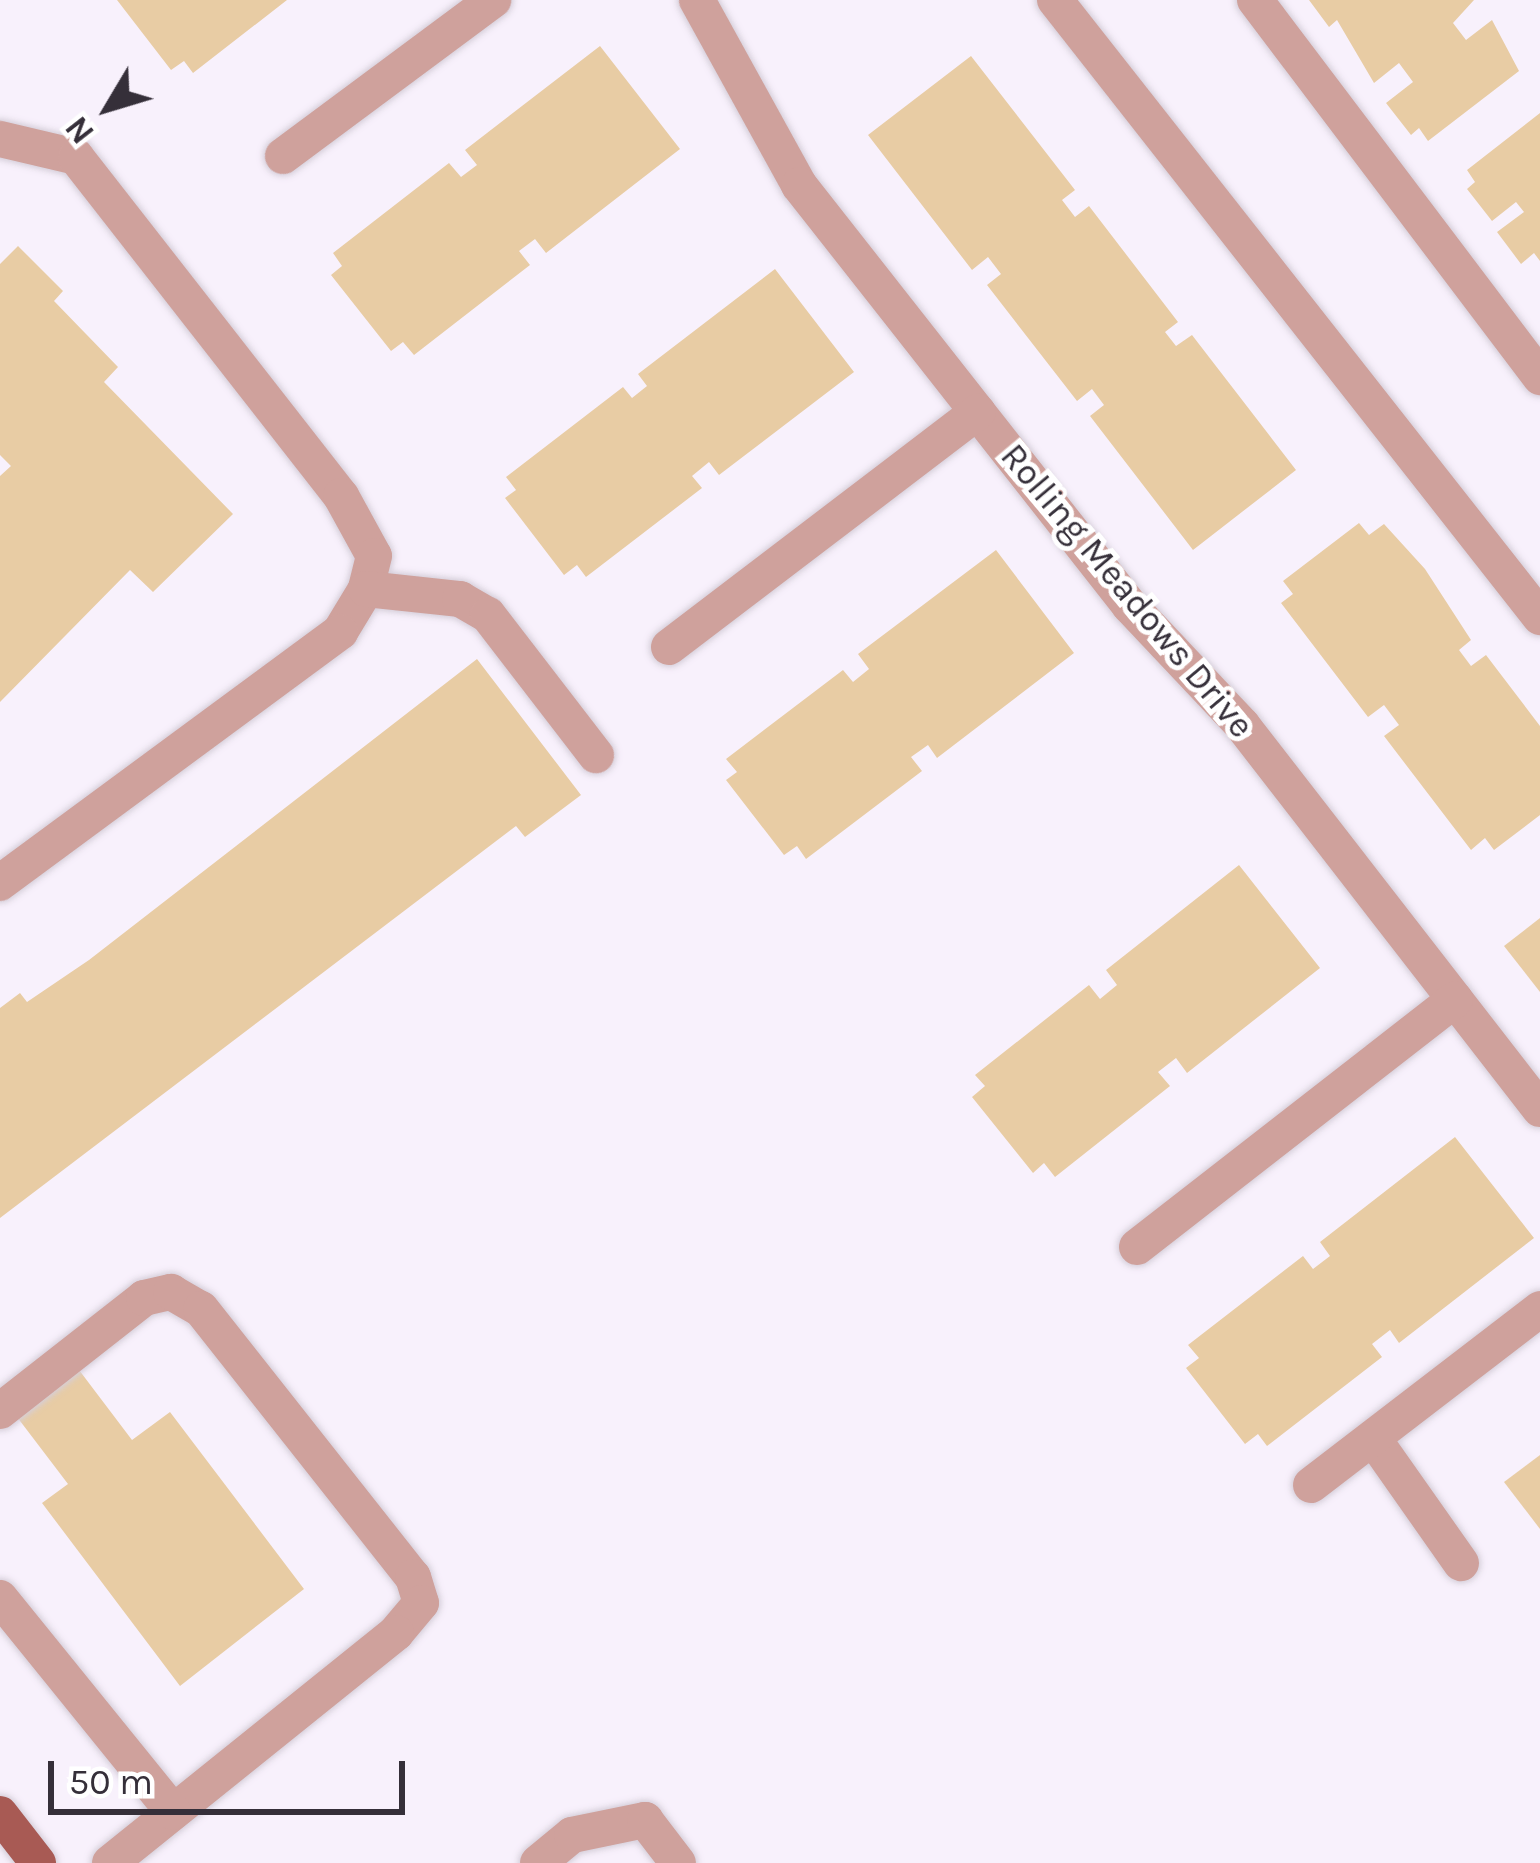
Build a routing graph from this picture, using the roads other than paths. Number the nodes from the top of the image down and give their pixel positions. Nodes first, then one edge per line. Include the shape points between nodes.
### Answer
1 (493, 0) edge
2 (697, 0) edge
3 (1055, 0) edge
4 (1255, 0) edge
5 (0, 139) edge
6 (283, 156) dead end
7 (1540, 377) edge
8 (978, 412) junction
9 (366, 590) junction
10 (1540, 617) edge
11 (669, 647) dead end
12 (596, 755) dead end
13 (0, 884) edge
14 (1455, 999) junction
15 (1540, 1108) edge
16 (1137, 1247) dead end
17 (1540, 1309) edge
18 (0, 1412) edge
19 (1373, 1438) junction
20 (1311, 1485) dead end
21 (1461, 1563) dead end
22 (0, 1598) edge
23 (173, 1812) junction
24 (0, 1814) edge
25 (38, 1863) edge
26 (110, 1863) edge
27 (538, 1863) edge
28 (678, 1863) edge

1 - 6 lane
2 - 8 lane, Rolling Meadows Drive via 799,185
3 - 10 lane
4 - 7 lane
5 - 9 lane via 76,157 341,496 374,556
8 - 11 lane
8 - 14 lane, Rolling Meadows Drive via 1130,606 1241,725
9 - 12 lane via 460,599 488,615
9 - 13 lane via 340,632
14 - 15 lane, Rolling Meadows Drive
14 - 16 lane
17 - 19 lane
18 - 23 lane via 144,1298 172,1292 201,1309 412,1577 421,1604 396,1633
19 - 20 lane
19 - 21 lane
22 - 23 lane
23 - 26 lane
24 - 25 main road
27 - 28 lane via 572,1834 645,1820

